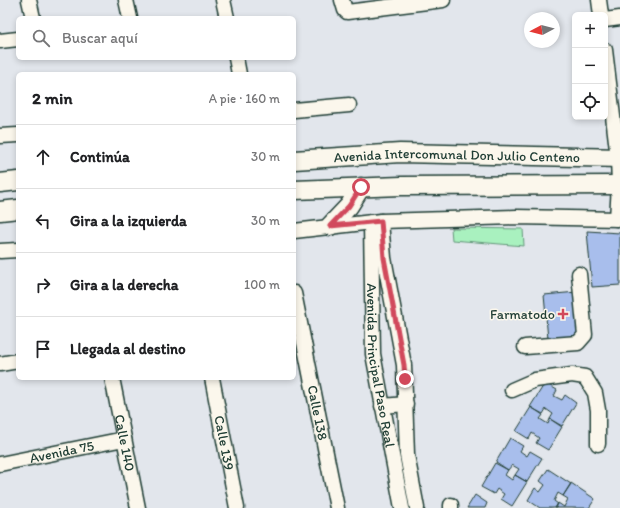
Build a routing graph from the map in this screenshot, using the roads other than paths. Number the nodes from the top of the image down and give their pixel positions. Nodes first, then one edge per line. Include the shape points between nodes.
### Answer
1 (29, 0) edge
2 (126, 0) edge
3 (223, 0) edge
4 (342, 0) edge
5 (436, 0) edge
6 (599, 0) edge
7 (601, 12) edge
8 (33, 16) edge
9 (130, 16) edge
10 (227, 16) edge
11 (620, 18) edge
12 (608, 20) edge
13 (16, 39) edge
14 (0, 41) edge
15 (236, 60) edge
16 (239, 72) edge
17 (608, 73) edge
18 (349, 104) dead end
19 (296, 110) edge
20 (16, 135) edge
21 (0, 136) edge
22 (619, 158) edge
23 (296, 160) edge
24 (16, 181) edge
25 (0, 183) edge
26 (619, 185) edge
27 (361, 187) junction
28 (296, 190) edge
29 (16, 209) edge
30 (0, 211) edge
31 (619, 219) edge
32 (376, 221) junction
33 (330, 226) junction
34 (296, 231) edge
35 (16, 250) edge
36 (0, 251) edge
37 (579, 274) dead end
38 (296, 316) edge
39 (297, 328) edge
40 (525, 347) dead end
41 (16, 361) edge
42 (0, 364) edge
43 (112, 380) edge
44 (212, 380) edge
45 (512, 390) dead end
46 (406, 404) junction
47 (382, 406) junction
48 (124, 439) junction
49 (598, 444) dead end
50 (0, 464) edge
51 (138, 508) edge
52 (237, 508) edge
53 (337, 508) edge
54 (402, 508) edge
55 (417, 508) edge

1 - 8 street
2 - 9 street
3 - 10 street
4 - 5 street via 347,12
6 - 7 street
11 - 12 street
13 - 14 street
15 - 16 street
17 - 22 street
18 - 19 street
20 - 21 street
22 - 23 main road, Avenida Intercomunal Don Julio Centeno via 400,153
22 - 26 street
24 - 25 main road
26 - 27 main road, Avenida Intercomunal Don Julio Centeno
26 - 31 street
27 - 28 main road, Avenida Intercomunal Don Julio Centeno
27 - 33 main road via 349,206
29 - 30 main road
31 - 32 street via 516,217
32 - 33 street
32 - 46 street, Avenida Principal Paso Real via 404,365
32 - 47 street, Avenida Principal Paso Real via 373,354
33 - 34 street
35 - 36 street
37 - 40 street via 585,335 578,343
38 - 39 street, Calle 138
39 - 53 street, Calle 138
41 - 42 street
43 - 48 street, Calle 140
44 - 52 street, Calle 139
45 - 49 street via 535,380 572,374 584,377 595,393
46 - 47 street
46 - 55 street, Avenida Principal Paso Real via 406,455
47 - 54 street, Avenida Principal Paso Real
48 - 50 street, Avenida 75
48 - 51 street, Calle 140

